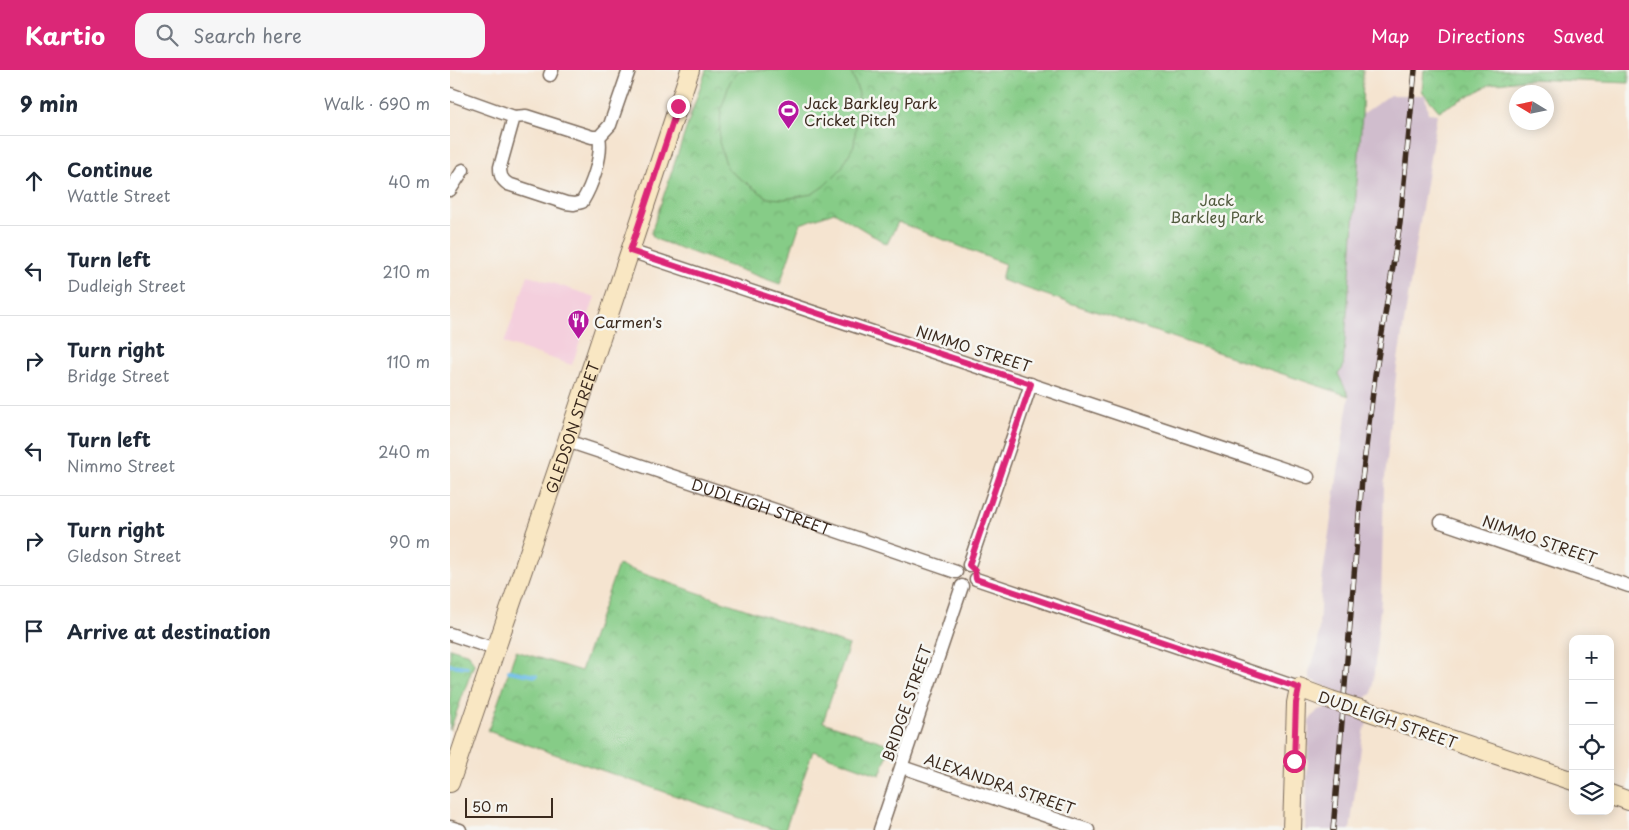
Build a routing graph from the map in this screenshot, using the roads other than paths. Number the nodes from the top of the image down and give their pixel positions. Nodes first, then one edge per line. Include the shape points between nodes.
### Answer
1 (629, 70) edge
2 (690, 70) edge
3 (450, 94) edge
4 (514, 116) junction
5 (599, 137) junction
6 (463, 170) dead end
7 (450, 190) edge
8 (630, 251) junction
9 (1031, 384) junction
10 (567, 442) junction
11 (1308, 477) dead end
12 (1441, 522) dead end
13 (969, 565) junction
14 (956, 572) junction
15 (976, 579) junction
16 (962, 586) junction
17 (1629, 586) edge
18 (450, 634) edge
19 (496, 649) junction
20 (1299, 688) junction
21 (902, 767) junction
22 (1569, 780) edge
23 (450, 783) edge
24 (1614, 795) edge
25 (1629, 801) edge
26 (450, 827) edge
27 (460, 830) edge
28 (880, 830) edge
29 (1088, 830) edge
30 (1292, 830) edge

1 - 5 street via 610,125
2 - 8 street, GLEDSON STREET
3 - 4 street
4 - 5 street via 526,116
4 - 5 street via 500,175 508,184 566,204 582,202 586,196 600,155
6 - 7 street
8 - 9 street, NIMMO STREET
8 - 10 street, GLEDSON STREET
9 - 11 street, NIMMO STREET
9 - 13 street
10 - 14 street, DUDLEIGH STREET
10 - 19 street, GLEDSON STREET
12 - 17 street, NIMMO STREET
13 - 14 street via 962,565
13 - 15 street via 975,571
14 - 16 street via 956,580
15 - 16 street via 971,585
15 - 20 street, DUDLEIGH STREET
16 - 21 street, BRIDGE STREET
18 - 19 street
19 - 23 street, GLEDSON STREET
20 - 22 street, DUDLEIGH STREET, bridge
20 - 30 street
21 - 28 street, BRIDGE STREET
21 - 29 street, ALEXANDRA STREET
24 - 25 street
26 - 27 street

